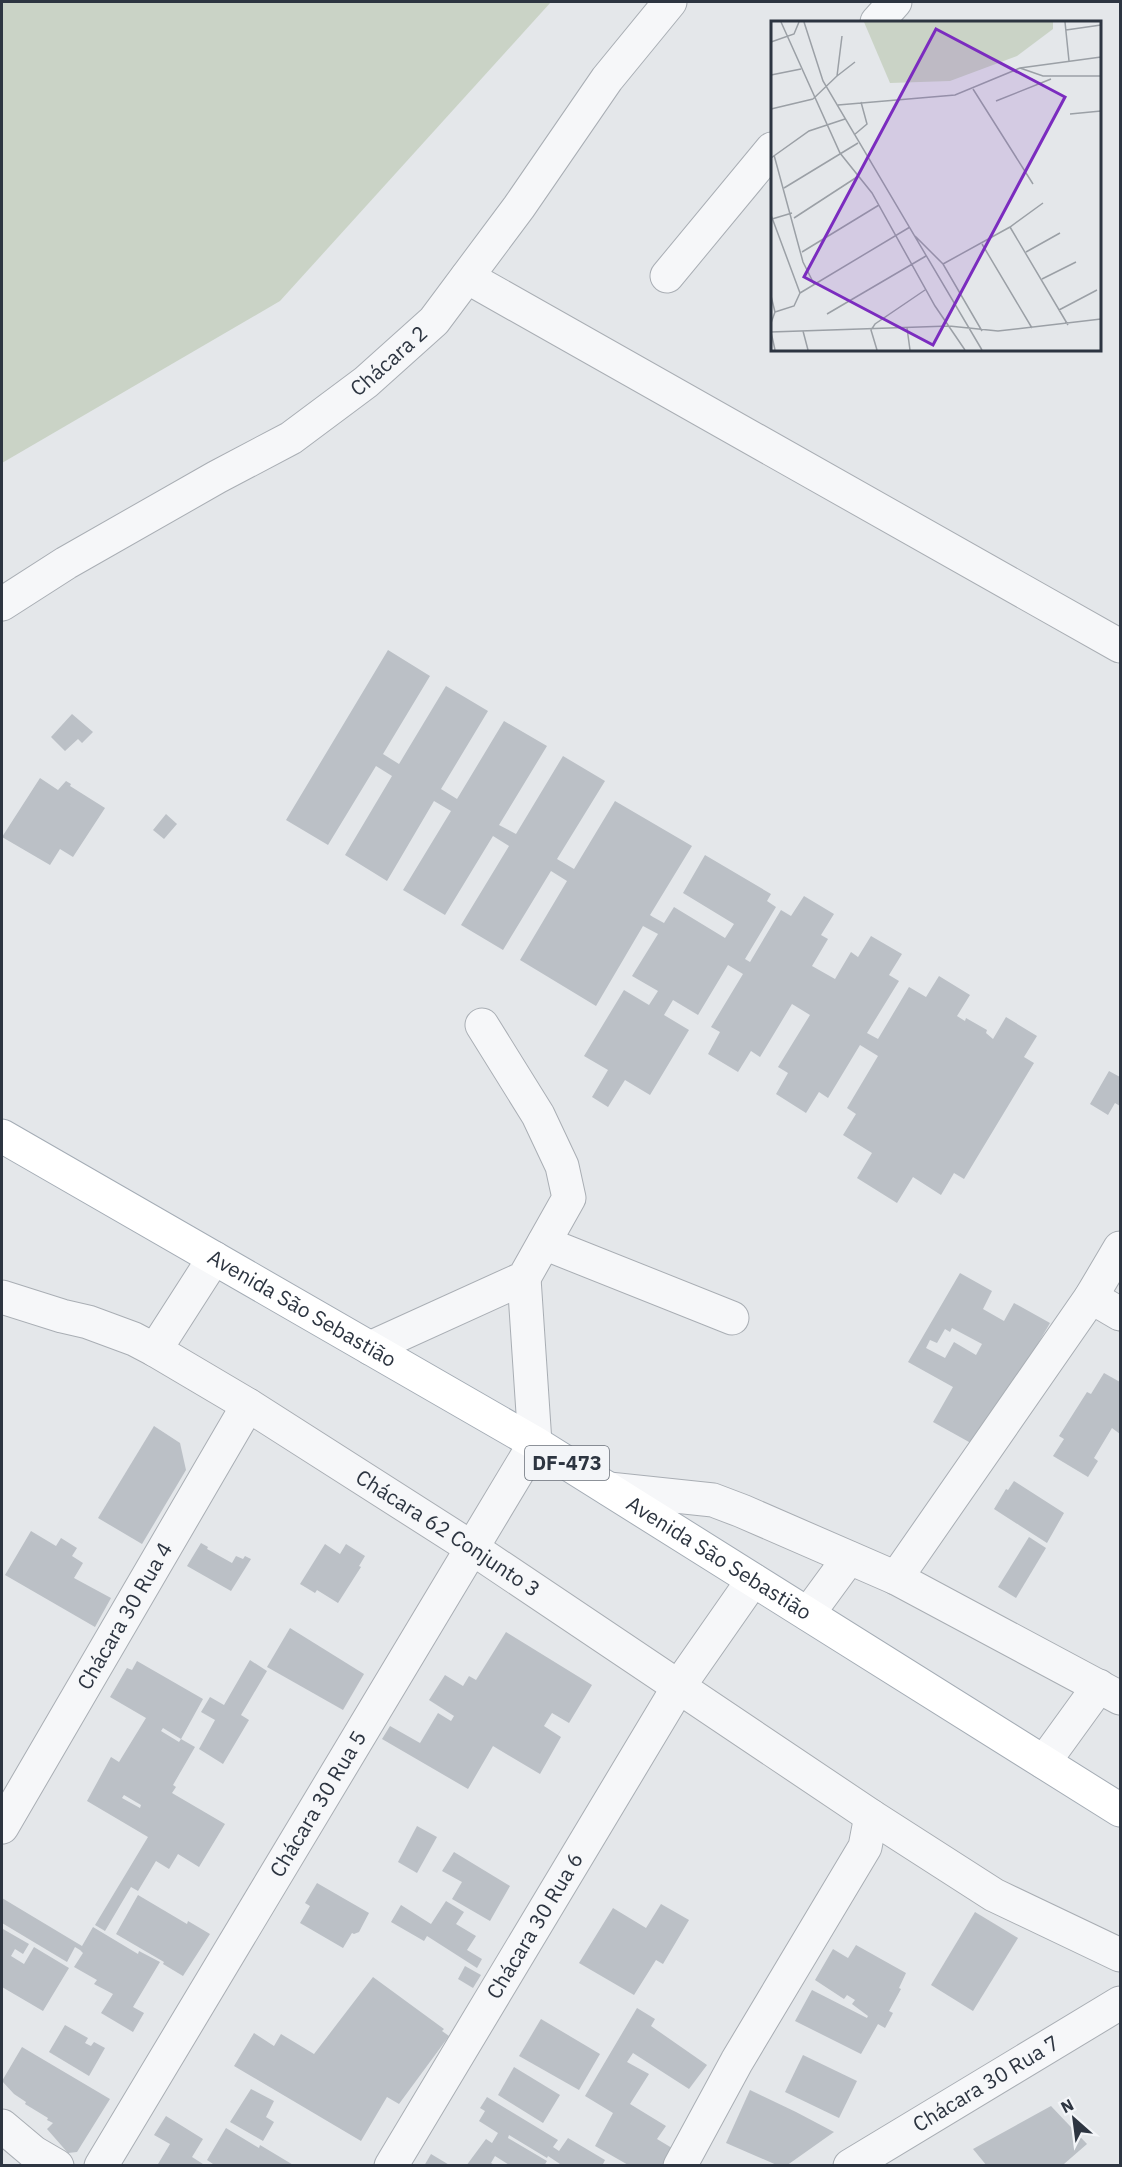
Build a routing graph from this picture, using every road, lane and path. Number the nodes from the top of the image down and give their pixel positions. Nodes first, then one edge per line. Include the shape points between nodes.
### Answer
1 (670, 2) edge
2 (895, 2) edge
3 (878, 21) edge
4 (771, 150) edge
5 (668, 276) dead end
6 (467, 277) junction
7 (2, 604) edge
8 (1120, 646) edge
9 (482, 1025) dead end
10 (2, 1136) edge
11 (543, 1243) junction
12 (1120, 1248) edge
13 (214, 1258) junction
14 (524, 1278) junction
15 (2, 1297) edge
16 (1091, 1297) junction
17 (1120, 1314) edge
18 (732, 1318) dead end
19 (370, 1348) junction
20 (155, 1350) junction
21 (248, 1405) junction
22 (535, 1443) junction
23 (609, 1489) junction
24 (472, 1548) junction
25 (849, 1558) junction
26 (896, 1578) junction
27 (753, 1580) junction
28 (808, 1614) junction
29 (679, 1686) junction
30 (1110, 1692) edge
31 (1044, 1762) junction
32 (1120, 1810) edge
33 (871, 1816) junction
34 (2, 1827) edge
35 (1120, 1955) edge
36 (1120, 2003) edge
37 (2, 2126) edge
38 (891, 2156) edge
39 (57, 2166) edge
40 (100, 2166) edge
41 (391, 2166) edge
42 (680, 2166) edge
43 (850, 2166) edge

1 - 6 street, Chácara 2 via 608,79
2 - 3 street
4 - 5 street
6 - 7 street, Chácara 2 via 434,321 366,382 291,438 76,557
6 - 8 street
9 - 11 street via 538,1115 562,1166 569,1198
10 - 13 main road, Avenida São Sebastião / DF-473
11 - 14 street
11 - 18 street
12 - 16 street
13 - 19 main road, Avenida São Sebastião / DF-473
13 - 20 street
14 - 19 street
14 - 22 street
15 - 20 street, Chácara 62 Conjunto 3 via 88,1322
16 - 17 street
16 - 26 street
19 - 22 main road, Avenida São Sebastião / DF-473
20 - 21 street, Chácara 62 Conjunto 3
21 - 24 street, Chácara 62 Conjunto 3
21 - 34 street, Chácara 30 Rua 4
22 - 23 main road, Avenida São Sebastião / DF-473
22 - 24 street, Chácara 30 Rua 5
23 - 25 street via 713,1500
23 - 27 main road, Avenida São Sebastião / DF-473
24 - 29 street, Chácara 62 Conjunto 3
24 - 40 street, Chácara 30 Rua 5
25 - 26 street
25 - 28 street
26 - 30 street
27 - 28 main road, Avenida São Sebastião / DF-473
27 - 29 street, Chácara 30 Rua 6
28 - 31 main road, Avenida São Sebastião / DF-473
29 - 33 street, Chácara 62 Conjunto 3
29 - 41 street, Chácara 30 Rua 6
30 - 31 street
31 - 32 main road, Avenida São Sebastião / DF-473
33 - 35 street via 994,1895
33 - 42 street via 865,1847 737,2061
36 - 38 street, Chácara 30 Rua 7
37 - 39 street
38 - 43 street, Chácara 30 Rua 7

